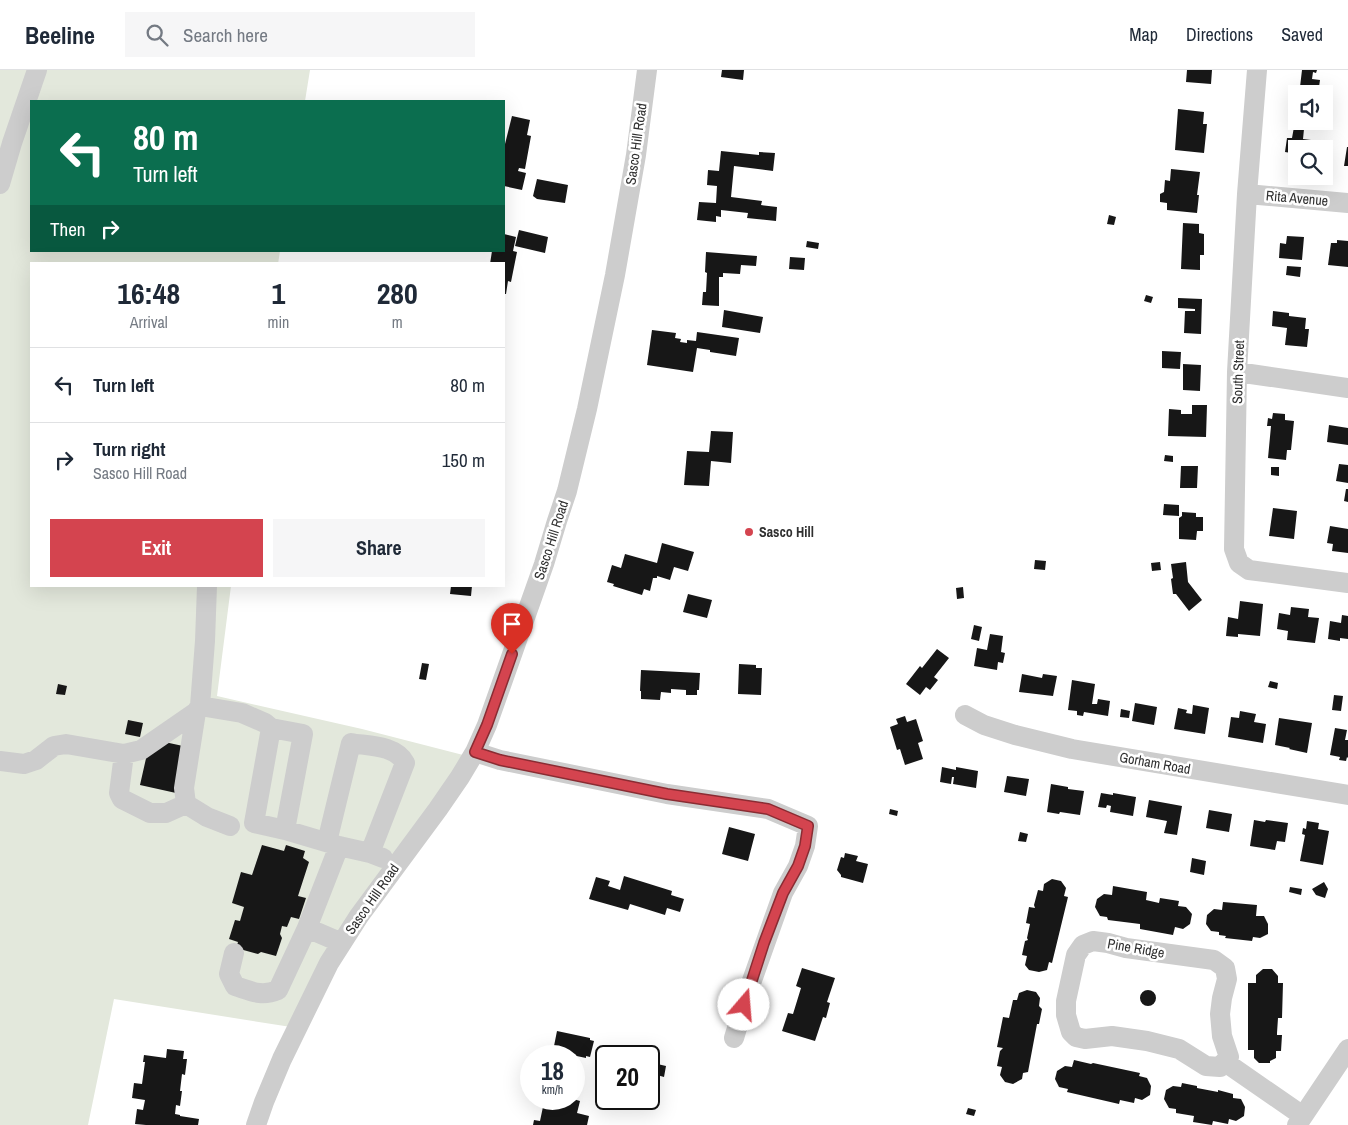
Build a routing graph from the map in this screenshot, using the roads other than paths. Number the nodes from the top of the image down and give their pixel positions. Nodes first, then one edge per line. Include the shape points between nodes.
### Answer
1 (37, 70) edge
2 (647, 70) edge
3 (1257, 70) edge
4 (0, 184) edge
5 (1247, 194) junction
6 (1348, 203) edge
7 (1237, 372) junction
8 (1348, 388) edge
9 (1348, 583) edge
10 (207, 587) edge
11 (198, 709) junction
12 (965, 715) dead end
13 (271, 728) junction
14 (475, 752) junction
15 (124, 754) junction
16 (0, 761) edge
17 (1348, 795) edge
18 (186, 804) junction
19 (230, 826) dead end
20 (284, 830) junction
21 (333, 844) junction
22 (370, 853) junction
23 (396, 864) junction
24 (307, 928) junction
25 (342, 943) junction
26 (234, 953) dead end
27 (734, 1038) dead end
28 (1348, 1049) edge
29 (1224, 1062) junction
30 (1300, 1120) edge
31 (256, 1125) edge

1 - 4 street
2 - 14 street, Sasco Hill Road via 615,275 568,488 544,564
3 - 5 street, South Street
5 - 6 street, Rita Avenue
5 - 7 street, South Street
7 - 8 street
7 - 9 street, South Street via 1234,549 1239,563 1249,570
10 - 11 street
11 - 13 street via 242,713
11 - 15 street via 141,750
11 - 18 street via 184,788
12 - 17 street, Gorham Road via 1015,735 1072,749
13 - 20 street via 254,824
13 - 20 street via 303,734
14 - 23 street, Sasco Hill Road via 438,809
14 - 27 street via 667,794 768,809 808,826 805,846 783,893
15 - 16 street via 66,744 54,746 36,760 24,764
15 - 18 street via 119,793 122,799 150,813 166,813
18 - 19 street
20 - 21 street
21 - 22 street
21 - 22 street via 351,743 388,749 401,756 405,763
21 - 24 street
22 - 23 street
23 - 25 street, Sasco Hill Road
24 - 25 street
24 - 26 street via 278,990 270,994 258,994 234,986 229,974
25 - 31 street, Sasco Hill Road via 286,1050
28 - 30 street
29 - 29 street, Pine Ridge via 1220,1068 1206,1066 1179,1049 1147,1040 1112,1036 1076,1037 1066,1015 1066,1000 1076,954 1083,945 1093,941 1214,960 1225,968 1227,979 1220,1014 1222,1036 1229,1057
29 - 30 street

